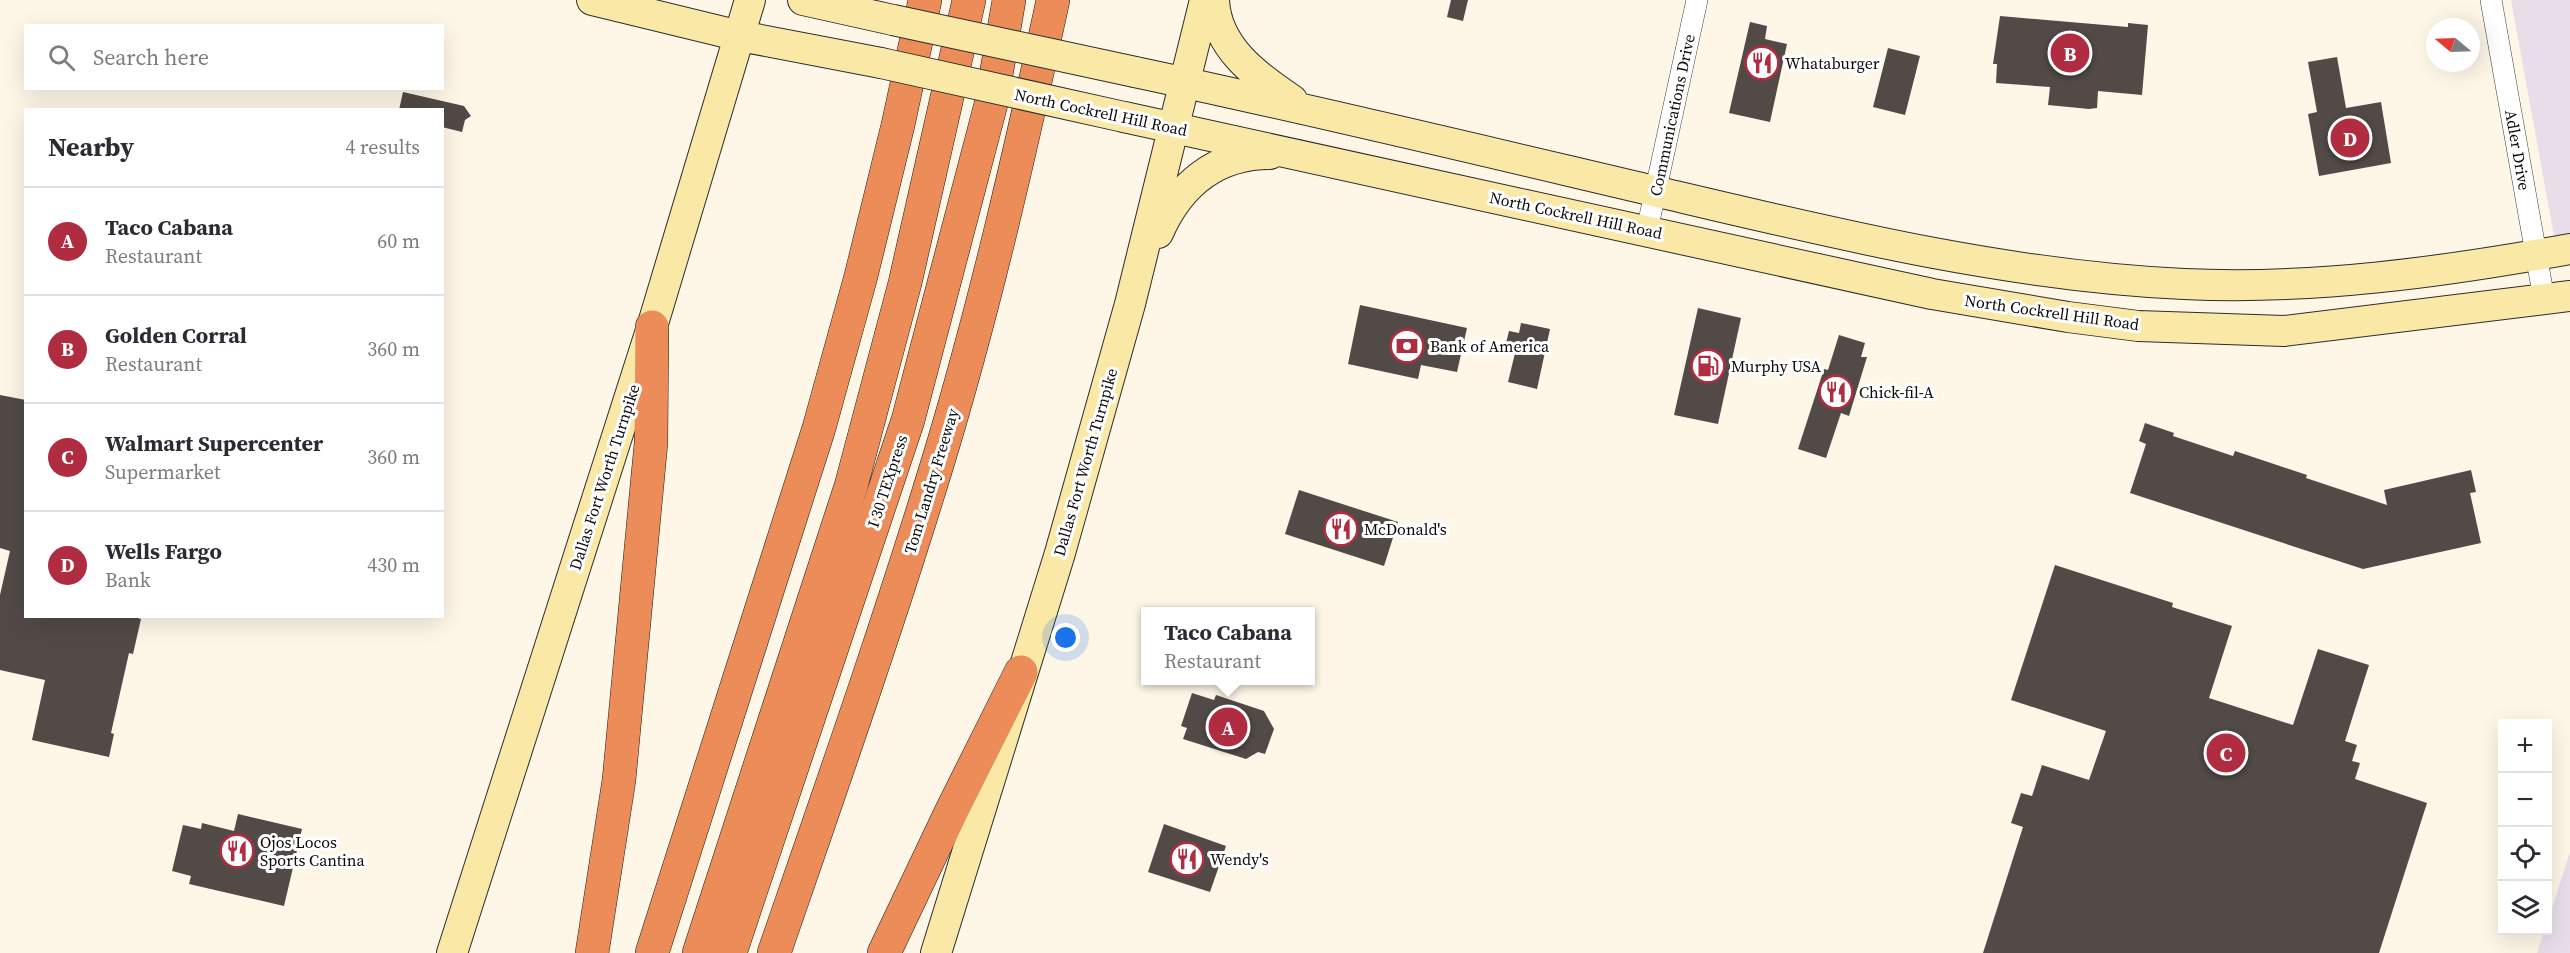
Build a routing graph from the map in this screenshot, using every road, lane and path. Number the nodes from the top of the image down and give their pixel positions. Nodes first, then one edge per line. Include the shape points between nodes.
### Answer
1 (592, 0) edge
2 (750, 0) edge
3 (803, 0) edge
4 (925, 0) edge
5 (969, 0) edge
6 (1010, 0) edge
7 (1053, 0) edge
8 (1205, 0) edge
9 (1214, 0) edge
10 (1697, 0) edge
11 (2491, 0) edge
12 (740, 36) junction
13 (1184, 82) junction
14 (1307, 110) junction
15 (1173, 127) junction
16 (1300, 154) junction
17 (1655, 192) junction
18 (1647, 230) junction
19 (2570, 249) edge
20 (2537, 255) junction
21 (2073, 276) junction
22 (1135, 285) junction
23 (2557, 298) edge
24 (2068, 317) junction
25 (652, 327) junction
26 (1022, 672) junction
27 (452, 953) edge
28 (592, 953) edge
29 (652, 953) edge
30 (699, 953) edge
31 (730, 953) edge
32 (774, 953) edge
33 (884, 953) edge
34 (936, 953) edge

1 - 12 main road, North Cockrell Hill Road
2 - 12 main road, Dallas Fort Worth Turnpike
3 - 13 main road, bridge
4 - 29 highway via 892,148 819,428
5 - 30 highway via 906,284 854,475
6 - 31 highway, I 30 TEXpress via 991,104 908,420
7 - 32 highway, Tom Landry Freeway via 983,301 940,453 893,605
8 - 13 main road, Dallas Fort Worth Turnpike
9 - 14 main road via 1223,36 1236,54 1258,78
10 - 17 street, Communications Drive
11 - 20 street, Adler Drive
12 - 15 main road, North Cockrell Hill Road, bridge
12 - 25 main road, Dallas Fort Worth Turnpike
13 - 14 main road
13 - 15 main road, Dallas Fort Worth Turnpike
14 - 17 main road
15 - 16 main road, North Cockrell Hill Road
15 - 22 main road, Dallas Fort Worth Turnpike
16 - 18 main road, North Cockrell Hill Road
16 - 22 main road via 1255,154 1219,165 1191,182 1168,209
17 - 18 street, Communications Drive
17 - 21 main road via 1857,239
18 - 24 main road, North Cockrell Hill Road via 1932,294
19 - 20 main road
20 - 21 main road via 2446,270 2299,284 2201,284
20 - 23 street, Adler Drive
21 - 24 main road
22 - 26 main road, Dallas Fort Worth Turnpike via 1060,553
23 - 24 main road, North Cockrell Hill Road via 2284,331 2138,326
25 - 27 main road, Dallas Fort Worth Turnpike
25 - 28 highway via 651,442 619,780
26 - 33 highway
26 - 34 main road, Dallas Fort Worth Turnpike

